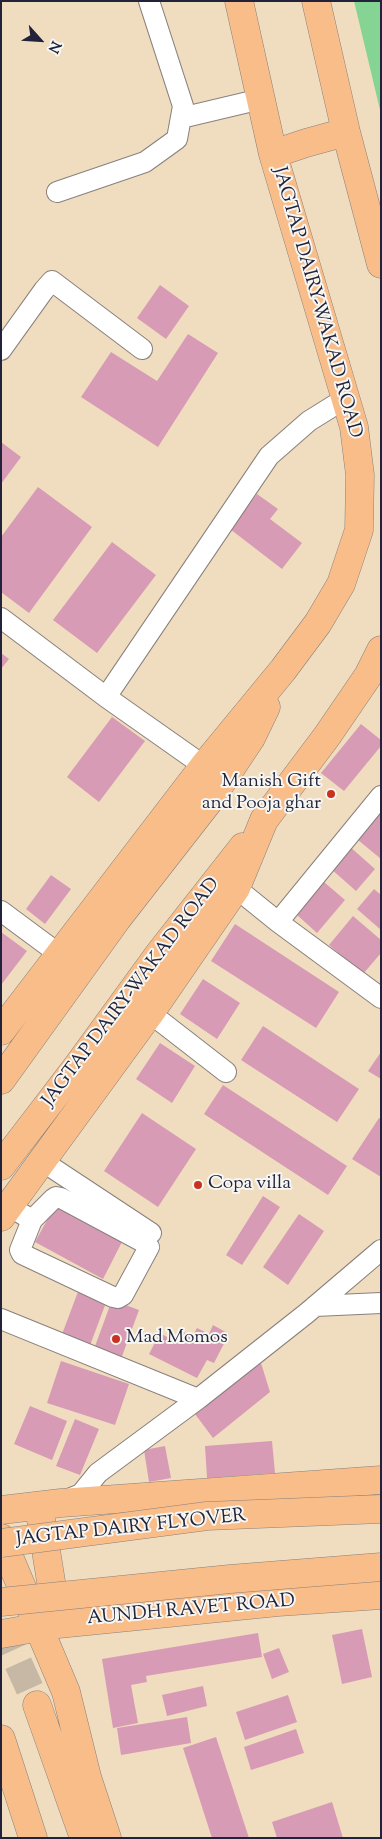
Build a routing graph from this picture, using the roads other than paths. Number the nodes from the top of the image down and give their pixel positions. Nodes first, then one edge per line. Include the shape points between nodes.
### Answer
1 (149, 1) edge
2 (239, 1) edge
3 (316, 1) edge
4 (261, 99) junction
5 (181, 118) junction
6 (346, 132) junction
7 (273, 154) junction
8 (57, 192) dead end
9 (381, 264) edge
10 (142, 349) dead end
11 (1, 350) edge
12 (346, 398) junction
13 (1, 618) edge
14 (381, 650) edge
15 (283, 670) junction
16 (106, 697) junction
17 (204, 766) junction
18 (381, 796) edge
19 (264, 820) junction
20 (236, 888) junction
21 (1, 911) edge
22 (278, 922) junction
23 (59, 954) junction
24 (380, 995) edge
25 (150, 1013) junction
26 (1, 1031) edge
27 (226, 1072) dead end
28 (1, 1080) edge
29 (42, 1161) junction
30 (1, 1166) edge
31 (5, 1211) edge
32 (32, 1220) junction
33 (159, 1238) dead end
34 (381, 1250) edge
35 (381, 1304) edge
36 (315, 1306) junction
37 (1, 1319) edge
38 (198, 1399) junction
39 (381, 1480) edge
40 (50, 1504) junction
41 (381, 1509) edge
42 (1, 1510) edge
43 (1, 1538) edge
44 (1, 1544) edge
45 (381, 1567) edge
46 (381, 1595) edge
47 (1, 1602) edge
48 (48, 1626) junction
49 (1, 1634) edge
50 (37, 1705) tunnel mouth
51 (1, 1739) edge
52 (33, 1838) edge
53 (84, 1838) edge
54 (107, 1838) edge

1 - 5 street via 183,106
2 - 4 main road, JAGTAP DAIRY-WAKAD ROAD
3 - 6 main road
4 - 5 street
4 - 7 main road, JAGTAP DAIRY-WAKAD ROAD
5 - 8 street via 177,139 145,162
6 - 7 main road
6 - 9 main road
7 - 12 main road, JAGTAP DAIRY-WAKAD ROAD
10 - 11 street via 52,281
12 - 15 main road, JAGTAP DAIRY-WAKAD ROAD via 359,454 359,530 341,584 318,623
12 - 16 street via 310,421 269,456
13 - 16 street
14 - 19 main road via 368,676 327,736
15 - 17 main road, JAGTAP DAIRY-WAKAD ROAD
15 - 28 main road via 251,738 209,801 117,919
16 - 17 street
17 - 23 main road, JAGTAP DAIRY-WAKAD ROAD
18 - 22 street
19 - 20 main road
19 - 30 main road, JAGTAP DAIRY-WAKAD ROAD via 159,954
20 - 22 street
20 - 25 main road
21 - 23 street
22 - 24 street
23 - 26 main road, JAGTAP DAIRY-WAKAD ROAD
25 - 27 street
25 - 29 main road
29 - 31 main road
29 - 33 street
31 - 32 street
32 - 32 street via 20,1250 22,1254 113,1297 124,1295 149,1247 61,1198 53,1199
34 - 36 street
35 - 36 street
36 - 38 street
37 - 38 street
38 - 40 street via 98,1473 81,1494
39 - 40 main road
40 - 42 main road
40 - 48 main road
41 - 44 main road, JAGTAP DAIRY FLYOVER, bridge via 207,1516
43 - 48 main road
45 - 47 main road, bridge
46 - 48 main road, AUNDH RAVET ROAD via 278,1602
48 - 49 main road, AUNDH RAVET ROAD
48 - 54 main road via 87,1777
50 - 53 main road
51 - 52 main road

